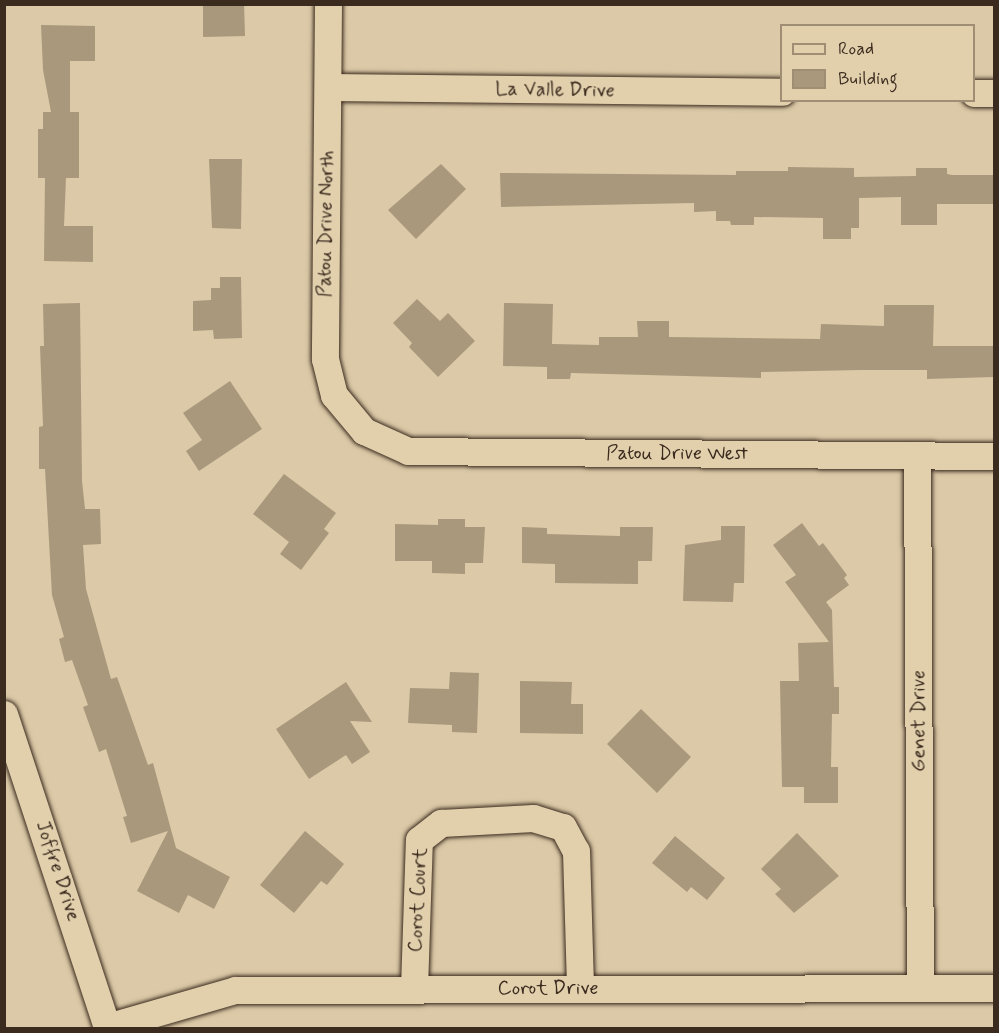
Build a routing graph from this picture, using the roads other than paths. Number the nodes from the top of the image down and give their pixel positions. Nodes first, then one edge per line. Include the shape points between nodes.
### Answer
1 (328, 4) edge
2 (328, 87) junction
3 (780, 92) edge
4 (975, 93) edge
5 (994, 93) edge
6 (364, 431) joint
7 (916, 455) junction
8 (994, 456) edge
9 (4, 714) edge
10 (920, 987) junction
11 (414, 988) junction
12 (580, 988) junction
13 (994, 988) edge
14 (107, 1028) edge

1 - 2 street, Patou Drive North
2 - 3 street, La Valle Drive
2 - 6 street, Patou Drive North via 325,359 334,395
4 - 5 street
6 - 7 street, Patou Drive West via 408,451
7 - 8 street, Patou Drive West
7 - 10 street, Genet Drive
9 - 14 street, Joffre Drive
10 - 12 street, Corot Drive
10 - 13 street, Corot Drive
11 - 12 street, Corot Drive
11 - 12 street, Corot Court via 419,840 441,822 533,818 563,826 576,850
11 - 14 street, Corot Drive via 235,990

